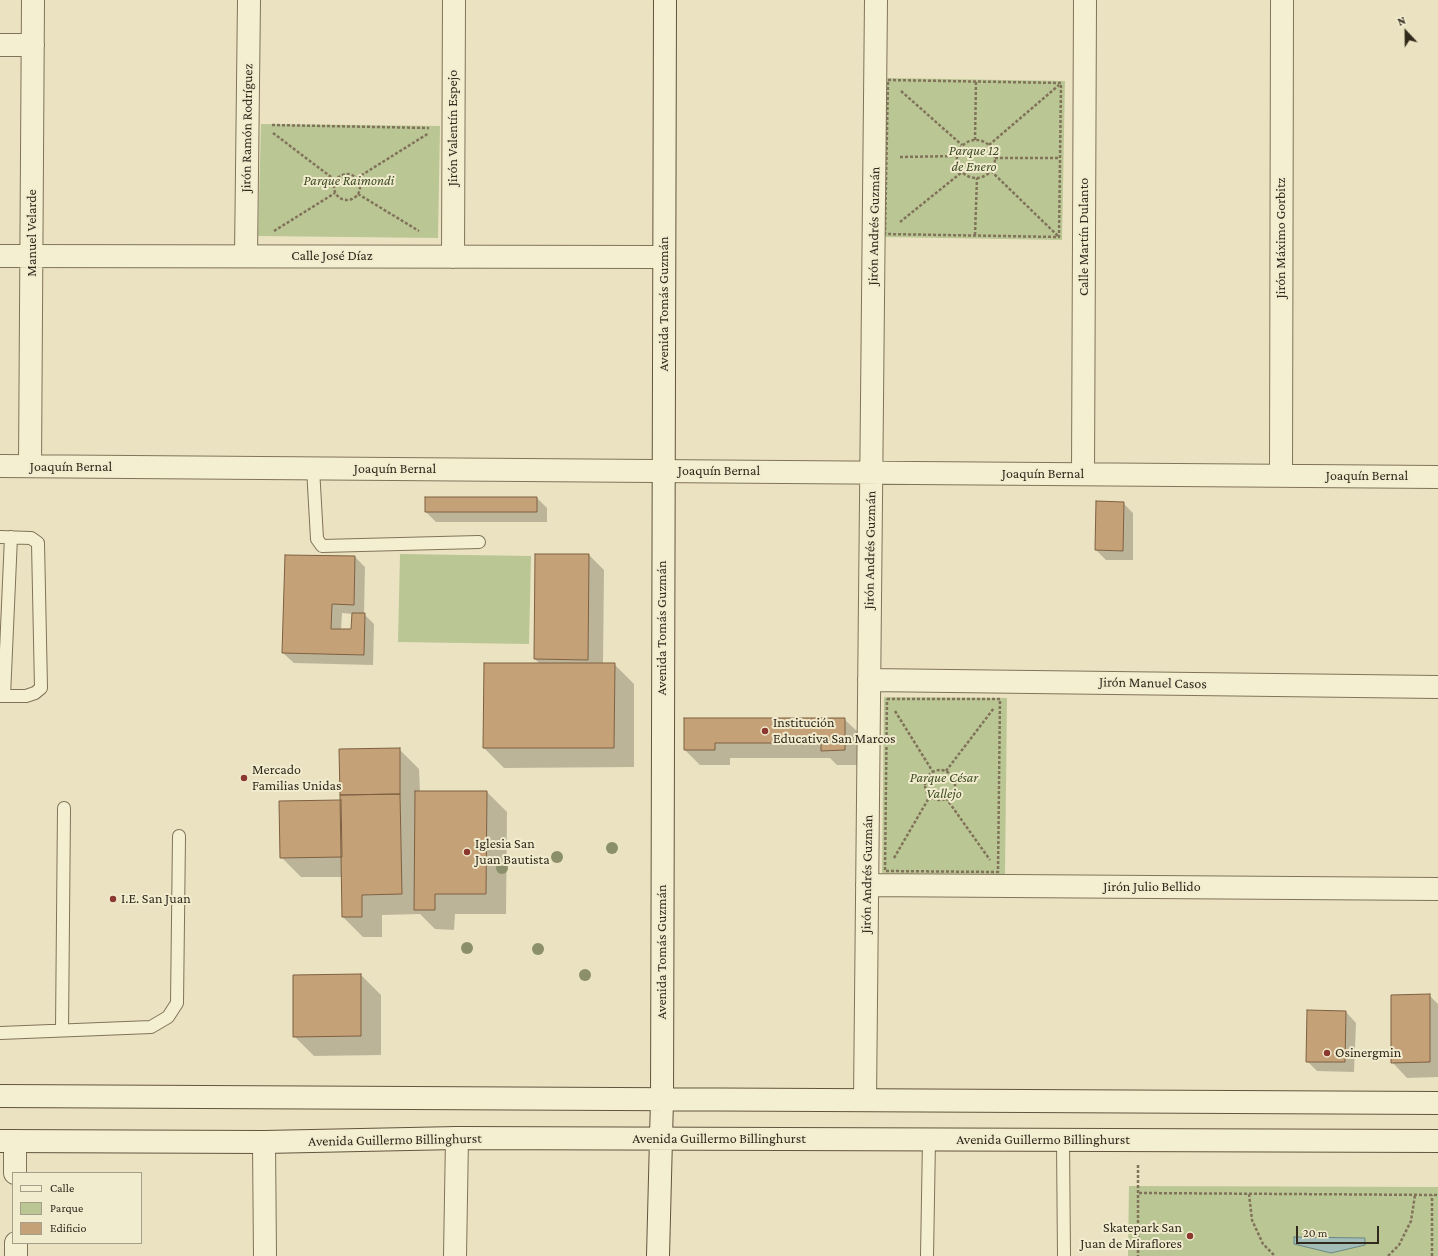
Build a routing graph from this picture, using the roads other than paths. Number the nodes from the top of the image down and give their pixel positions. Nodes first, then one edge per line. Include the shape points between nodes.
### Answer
1 (33, 0) edge
2 (248, 0) edge
3 (454, 0) edge
4 (665, 0) edge
5 (876, 0) edge
6 (1084, 0) edge
7 (1282, 0) edge
8 (0, 45) edge
9 (33, 45) junction
10 (0, 256) edge
11 (31, 256) junction
12 (246, 256) junction
13 (453, 257) junction
14 (664, 257) junction
15 (0, 466) edge
16 (30, 466) junction
17 (313, 468) junction
18 (663, 471) junction
19 (871, 472) junction
20 (1083, 474) junction
21 (1281, 475) junction
22 (1438, 477) edge
23 (5, 537) edge
24 (479, 542) dead end
25 (869, 680) junction
26 (1438, 687) edge
27 (2, 696) edge
28 (64, 808) dead end
29 (179, 836) dead end
30 (867, 885) junction
31 (1438, 889) edge
32 (62, 1030) junction
33 (0, 1033) edge
34 (0, 1096) edge
35 (662, 1099) junction
36 (865, 1100) junction
37 (1438, 1103) edge
38 (457, 1138) junction
39 (660, 1139) junction
40 (930, 1140) junction
41 (1063, 1140) junction
42 (8, 1141) edge
43 (1438, 1141) edge
44 (264, 1142) junction
45 (15, 1172) edge
46 (16, 1244) edge
47 (16, 1256) edge
48 (265, 1256) edge
49 (455, 1256) edge
50 (658, 1256) edge
51 (927, 1256) edge
52 (1064, 1256) edge

1 - 9 street, Manuel Velarde
2 - 12 street, Jirón Ramón Rodríguez via 255,125
3 - 13 street, Jirón Valentín Espejo via 445,129
4 - 14 street, Avenida Tomás Guzmán
5 - 19 street, Jirón Andrés Guzmán via 886,81 883,233
6 - 20 street, Calle Martín Dulanto
7 - 21 street, Jirón Máximo Gorbitz
8 - 9 street
9 - 11 street, Manuel Velarde
10 - 11 street, Calle José Díaz
11 - 12 street, Calle José Díaz
11 - 16 street, Manuel Velarde
12 - 13 street, Calle José Díaz
13 - 14 street, Calle José Díaz
14 - 18 street, Avenida Tomás Guzmán
15 - 16 street, Joaquín Bernal
16 - 17 street, Joaquín Bernal
17 - 18 street, Joaquín Bernal
17 - 24 lane via 317,539 322,546
18 - 19 street, Joaquín Bernal
18 - 35 street, Avenida Tomás Guzmán
19 - 20 street, Joaquín Bernal
19 - 25 street, Jirón Andrés Guzmán
20 - 21 street, Joaquín Bernal
21 - 22 street, Joaquín Bernal
23 - 27 lane
23 - 27 lane via 31,538 38,543 41,688 26,696
25 - 26 street, Jirón Manuel Casos via 1000,690
25 - 30 street, Jirón Andrés Guzmán
28 - 32 lane
29 - 32 lane via 177,1003 168,1017 152,1027
30 - 31 street, Jirón Julio Bellido via 998,879
30 - 36 street, Jirón Andrés Guzmán
32 - 33 lane
34 - 35 street
35 - 36 street
35 - 39 street, Avenida Tomás Guzmán
36 - 37 street
38 - 39 street, Avenida Guillermo Billinghurst
38 - 44 street, Avenida Guillermo Billinghurst
38 - 49 street
39 - 40 street, Avenida Guillermo Billinghurst
39 - 50 street, Avenida Tomás Guzmán
40 - 41 street, Avenida Guillermo Billinghurst
40 - 51 lane
41 - 43 street, Avenida Guillermo Billinghurst
41 - 52 lane
42 - 44 street, Avenida Guillermo Billinghurst
42 - 45 street
44 - 48 street
46 - 47 street

